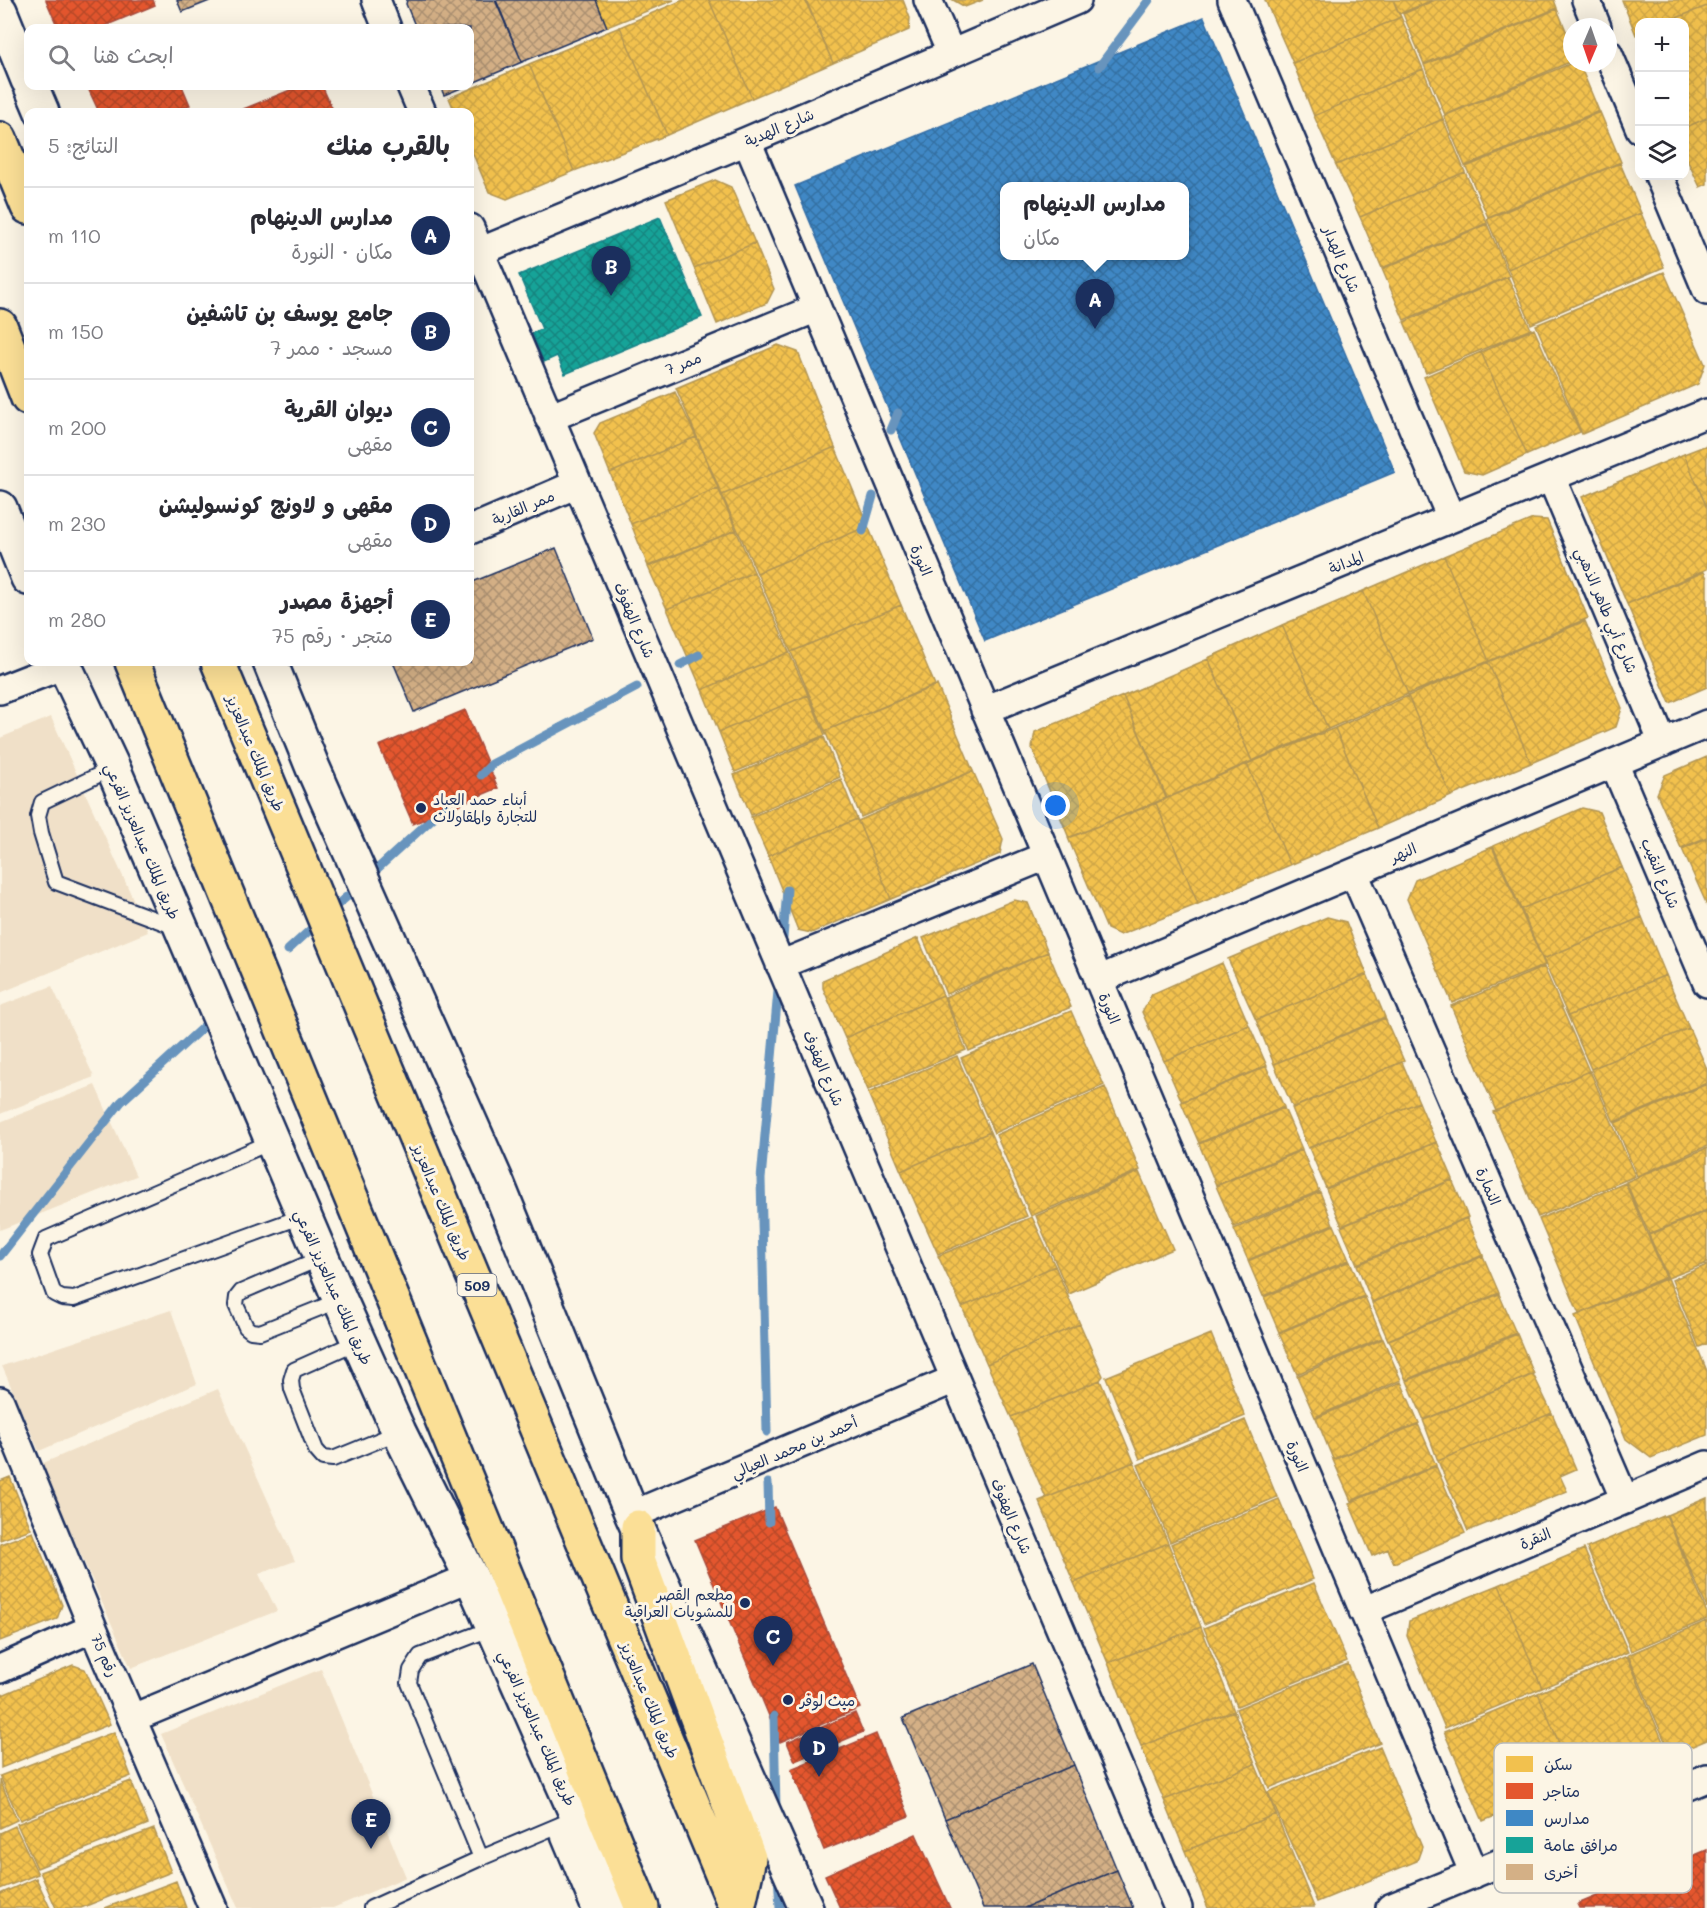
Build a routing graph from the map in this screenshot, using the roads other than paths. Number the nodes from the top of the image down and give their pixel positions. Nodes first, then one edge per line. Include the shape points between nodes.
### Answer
1 (376, 0) edge
2 (928, 0) edge
3 (1077, 0) edge
4 (1232, 0) edge
5 (1586, 0) edge
6 (0, 11) edge
7 (1593, 18) edge
8 (385, 24) edge
9 (951, 53) junction
10 (24, 70) edge
11 (1616, 72) edge
12 (33, 90) edge
13 (413, 90) edge
14 (40, 108) edge
15 (420, 108) edge
16 (1639, 126) edge
17 (0, 138) edge
18 (747, 141) junction
19 (1661, 180) edge
20 (24, 197) edge
21 (474, 240) edge
22 (1707, 291) edge
23 (817, 308) junction
24 (0, 326) edge
25 (24, 388) edge
26 (1707, 413) edge
27 (549, 418) junction
28 (1551, 477) junction
29 (577, 484) junction
30 (0, 508) edge
31 (1451, 519) junction
32 (474, 528) edge
33 (24, 568) edge
34 (56, 666) edge
35 (64, 666) edge
36 (134, 666) edge
37 (220, 666) edge
38 (272, 666) edge
39 (0, 690) edge
40 (986, 710) junction
41 (1707, 724) edge
42 (1663, 742) junction
43 (1614, 763) junction
44 (113, 768) junction
45 (1046, 856) junction
46 (1354, 873) junction
47 (181, 928) junction
48 (780, 965) junction
49 (1098, 980) junction
50 (1707, 983) edge
51 (271, 1142) junction
52 (303, 1216) junction
53 (321, 1258) junction
54 (340, 1300) junction
55 (358, 1341) junction
56 (955, 1379) junction
57 (0, 1401) edge
58 (399, 1431) junction
59 (1707, 1465) edge
60 (1625, 1500) junction
61 (635, 1521) junction
62 (471, 1577) junction
63 (1363, 1611) junction
64 (93, 1628) junction
65 (485, 1631) junction
66 (0, 1669) edge
67 (133, 1718) junction
68 (1707, 1778) edge
69 (1692, 1784) edge
70 (564, 1823) junction
71 (481, 1858) junction
72 (1494, 1866) edge
73 (1474, 1874) junction
74 (213, 1908) edge
75 (370, 1908) edge
76 (599, 1908) edge
77 (618, 1908) edge
78 (642, 1908) edge
79 (737, 1908) edge
80 (806, 1908) edge
81 (1178, 1908) edge
82 (1390, 1908) edge

1 - 8 street
2 - 9 street
3 - 9 street, شارع الهدية
4 - 31 street, شارع الهدار
5 - 7 street
6 - 10 main road
9 - 18 street, شارع الهدية
11 - 16 street
12 - 14 main road
13 - 15 street
17 - 20 main road
18 - 21 street, شارع الهدية
18 - 23 street, النورة
19 - 22 street
21 - 27 street, شارع الهفوف
23 - 27 street, ممر 7
23 - 40 street, النورة
24 - 25 main road
26 - 28 street, المدانة
27 - 29 street, شارع الهفوف
28 - 31 street, المدانة
28 - 42 street, شارع أبي طاهر الذهبي
29 - 32 street, ممر القاربة
29 - 48 street, شارع الهفوف
30 - 33 main road
31 - 40 street, المدانة
34 - 39 street
35 - 44 main road, طريق الملك عبدالعزيز الفرعي
36 - 78 main road
37 - 79 main road, طريق الملك عبدالعزيز / 509
38 - 61 main road via 495,1178
40 - 45 street, النورة
41 - 42 street, النهر
42 - 43 street, النهر
43 - 46 street, النهر
43 - 50 street, شارع النقيب
44 - 47 main road, طريق الملك عبدالعزيز الفرعي
44 - 47 lane via 42,802 38,816 56,882
45 - 48 street
45 - 49 street, النورة
46 - 49 street, النهر
46 - 60 street, النمارة
47 - 51 main road, طريق الملك عبدالعزيز الفرعي
48 - 56 street, شارع الهفوف
49 - 63 street, النورة
51 - 52 main road, طريق الملك عبدالعزيز الفرعي
51 - 52 lane via 46,1239 40,1255 54,1294 74,1299
52 - 53 main road, طريق الملك عبدالعزيز الفرعي
53 - 54 main road, طريق الملك عبدالعزيز الفرعي
53 - 54 lane via 241,1292 236,1305 246,1327 260,1332
54 - 55 main road, طريق الملك عبدالعزيز الفرعي
55 - 58 main road, طريق الملك عبدالعزيز الفرعي
55 - 58 lane via 294,1370 292,1389 316,1450 323,1458 333,1459
56 - 61 street, أحمد بن محمد العيالي
56 - 81 street, شارع الهفوف
57 - 64 street, رقم 75
58 - 62 main road, طريق الملك عبدالعزيز الفرعي
59 - 60 street, النقرة
60 - 63 street, النقرة
61 - 79 main road via 638,1559 749,1858
61 - 80 main road
62 - 65 main road
62 - 67 street
62 - 77 main road, طريق الملك عبدالعزيز الفرعي
63 - 73 street, النورة
64 - 66 street
64 - 67 street, رقم 75
65 - 70 main road
65 - 71 lane via 420,1656 411,1670 409,1683
67 - 74 street, رقم 75
68 - 69 street
70 - 71 lane
70 - 76 main road
71 - 75 lane
72 - 73 street
73 - 82 street

